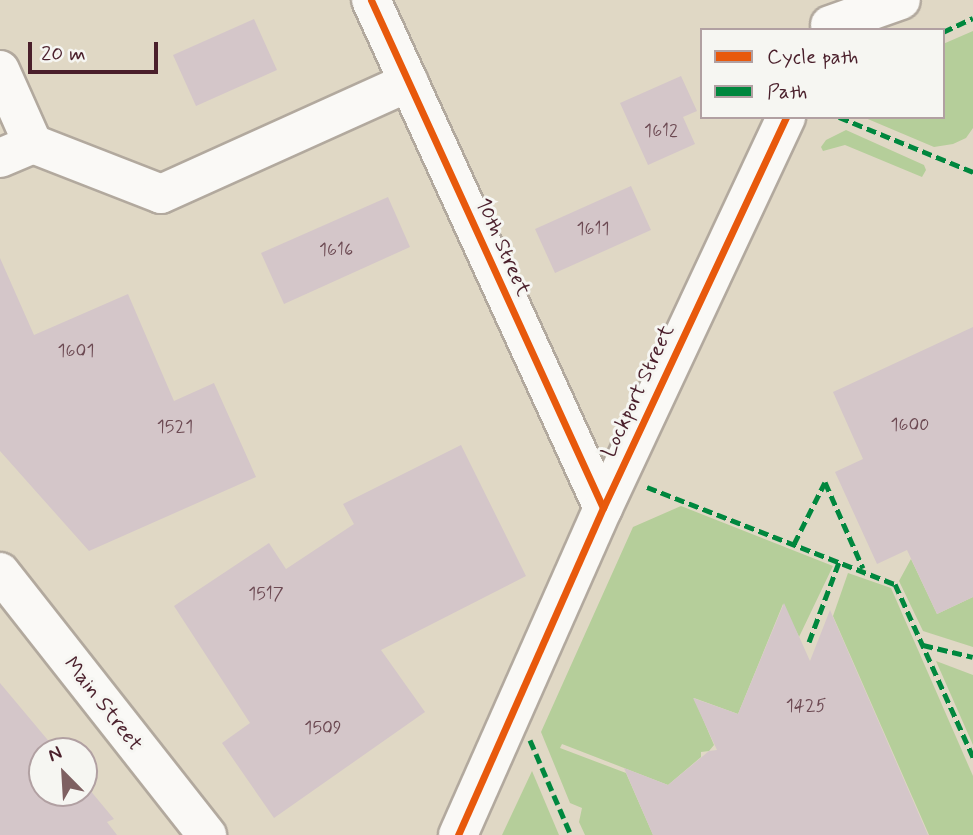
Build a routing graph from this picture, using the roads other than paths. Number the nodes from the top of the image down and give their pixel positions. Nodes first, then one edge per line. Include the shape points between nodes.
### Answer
1 (372, 0) edge
2 (901, 0) edge
3 (833, 18) edge
4 (0, 70) edge
5 (409, 82) junction
6 (785, 119) edge
7 (17, 151) edge
8 (603, 508) junction
9 (0, 572) edge
10 (207, 835) edge
11 (458, 835) edge

1 - 5 street, 10th Street
2 - 3 street
4 - 7 street
5 - 7 street via 161,194
5 - 8 street, 10th Street
6 - 8 street, Lockport Street
8 - 11 street, Lockport Street
9 - 10 street, Main Street

